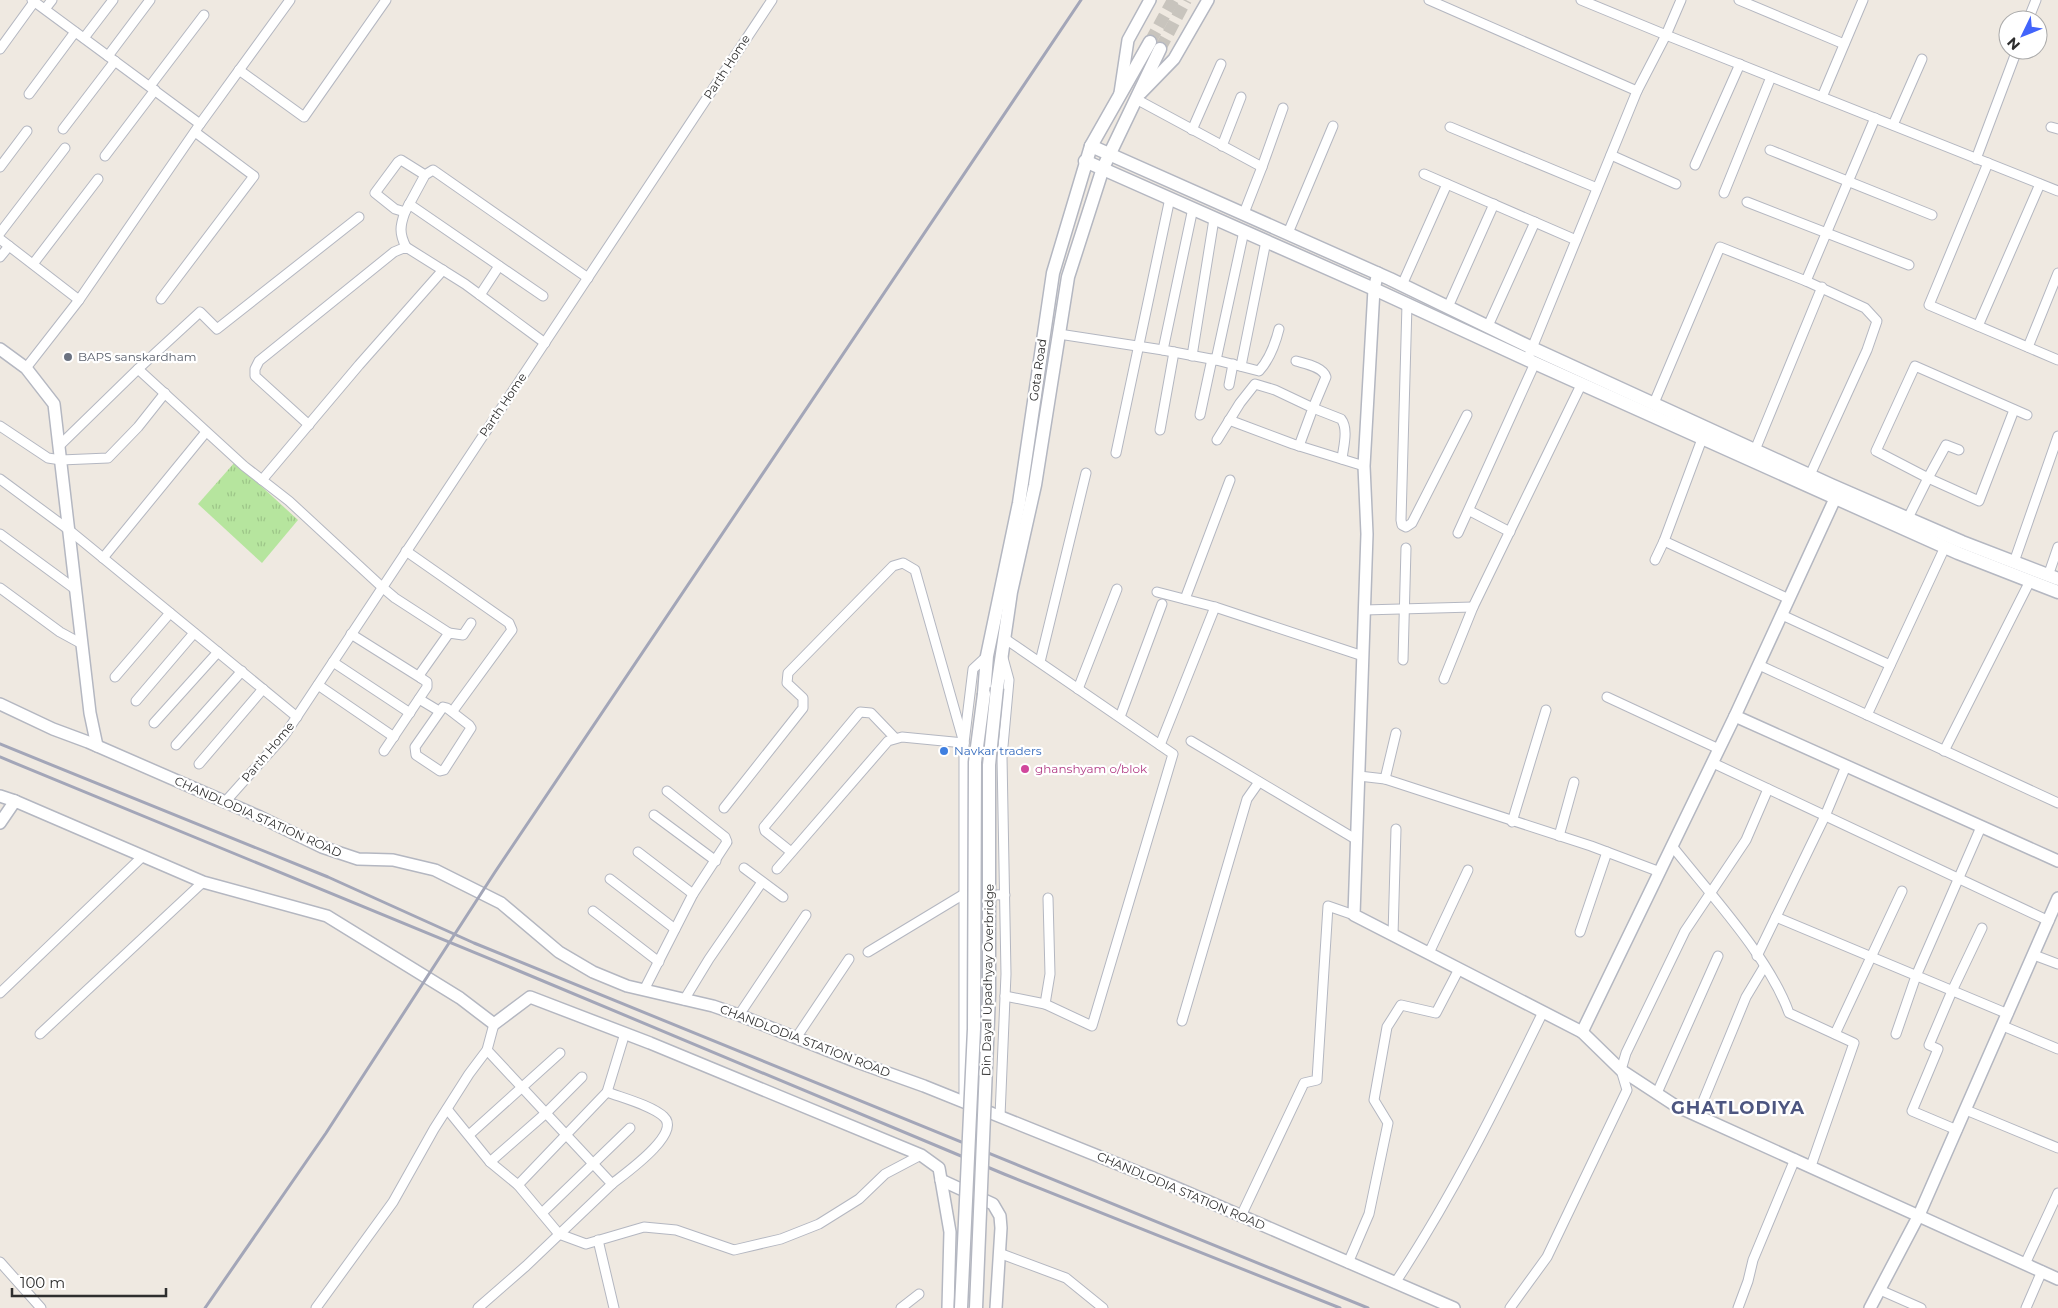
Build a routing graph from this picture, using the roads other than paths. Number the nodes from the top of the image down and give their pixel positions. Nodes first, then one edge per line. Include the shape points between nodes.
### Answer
1 (52, 0) edge
2 (113, 0) edge
3 (150, 0) edge
4 (290, 0) edge
5 (386, 0) edge
6 (772, 0) edge
7 (1150, 0) edge
8 (1208, 0) edge
9 (1429, 0) edge
10 (1581, 0) edge
11 (1680, 0) edge
12 (1739, 0) edge
13 (1863, 0) edge
14 (33, 1) edge
15 (1440, 2) edge
16 (45, 9) junction
17 (204, 15) dead end
18 (75, 32) junction
19 (1666, 35) junction
20 (84, 38) junction
21 (1844, 44) junction
22 (0, 49) edge
23 (111, 58) junction
24 (1922, 59) dead end
25 (2013, 60) edge
26 (1221, 64) dead end
27 (1740, 64) junction
28 (239, 70) junction
29 (1771, 77) junction
30 (152, 88) junction
31 (1637, 91) junction
32 (1120, 93) junction
33 (29, 94) dead end
34 (1241, 97) dead end
35 (1822, 97) junction
36 (1136, 98) junction
37 (1283, 108) dead end
38 (1875, 118) junction
39 (200, 124) junction
40 (1893, 125) junction
41 (1333, 126) dead end
42 (1450, 127) dead end
43 (64, 129) dead end
44 (1192, 130) junction
45 (27, 131) dead end
46 (195, 132) junction
47 (1090, 146) junction
48 (1222, 146) junction
49 (65, 148) dead end
50 (1770, 150) dead end
51 (1110, 153) junction
52 (1611, 155) junction
53 (105, 156) dead end
54 (1976, 159) junction
55 (1085, 161) junction
56 (1988, 163) junction
57 (1695, 164) dead end
58 (0, 167) edge
59 (1262, 167) junction
60 (1103, 168) junction
61 (1424, 174) dead end
62 (425, 175) junction
63 (98, 179) dead end
64 (1848, 182) junction
65 (1447, 184) junction
66 (1676, 184) dead end
67 (2040, 184) junction
68 (1597, 188) junction
69 (2058, 191) edge
70 (1724, 192) dead end
71 (1170, 198) junction
72 (1747, 202) dead end
73 (1494, 204) junction
74 (407, 208) junction
75 (1193, 208) junction
76 (1244, 213) junction
77 (1932, 215) dead end
78 (359, 217) dead end
79 (1214, 219) junction
80 (1535, 222) junction
81 (1244, 231) junction
82 (0, 233) edge
83 (1288, 233) junction
84 (1826, 233) junction
85 (0, 239) edge
86 (1576, 240) junction
87 (1266, 241) junction
88 (9, 246) junction
89 (406, 246) junction
90 (0, 257) edge
91 (33, 264) junction
92 (1909, 265) dead end
93 (499, 266) junction
94 (443, 270) junction
95 (1378, 273) junction
96 (2058, 273) edge
97 (588, 278) junction
98 (1806, 281) junction
99 (1402, 285) junction
100 (1822, 287) junction
101 (1374, 289) junction
102 (480, 295) junction
103 (543, 296) dead end
104 (161, 299) dead end
105 (79, 300) junction
106 (1407, 304) junction
107 (1448, 307) junction
108 (1488, 326) junction
109 (1978, 326) junction
110 (1280, 329) dead end
111 (1059, 334) junction
112 (545, 343) junction
113 (1139, 347) junction
114 (2028, 347) junction
115 (0, 348) edge
116 (1163, 350) junction
117 (1174, 352) junction
118 (1192, 356) junction
119 (1531, 357) junction
120 (1214, 359) junction
121 (2058, 360) edge
122 (1296, 361) dead end
123 (1237, 365) junction
124 (26, 368) junction
125 (138, 369) junction
126 (1582, 383) junction
127 (1229, 385) dead end
128 (165, 393) junction
129 (1654, 403) junction
130 (1313, 408) junction
131 (2014, 410) junction
132 (1200, 415) dead end
133 (1467, 415) dead end
134 (2027, 415) dead end
135 (1229, 420) junction
136 (309, 425) junction
137 (0, 426) edge
138 (1160, 430) dead end
139 (206, 432) junction
140 (2058, 436) edge
141 (1702, 439) junction
142 (1217, 440) dead end
143 (59, 446) junction
144 (1299, 446) junction
145 (1754, 450) junction
146 (1959, 450) dead end
147 (1116, 454) dead end
148 (1342, 459) junction
149 (60, 460) junction
150 (1364, 466) junction
151 (1086, 473) dead end
152 (1810, 475) junction
153 (1928, 478) junction
154 (0, 479) edge
155 (262, 480) junction
156 (1230, 480) dead end
157 (1838, 494) junction
158 (1470, 511) junction
159 (1908, 518) junction
160 (69, 530) junction
161 (1510, 532) junction
162 (1458, 533) dead end
163 (0, 534) edge
164 (1664, 541) junction
165 (1945, 547) junction
166 (1406, 548) dead end
167 (2058, 548) edge
168 (406, 551) junction
169 (103, 558) junction
170 (1655, 560) dead end
171 (2014, 562) junction
172 (2053, 578) edge
173 (2030, 581) junction
174 (382, 587) junction
175 (0, 588) edge
176 (76, 589) junction
177 (1117, 589) dead end
178 (1157, 592) dead end
179 (2058, 592) edge
180 (1185, 599) junction
181 (1789, 599) junction
182 (1162, 604) dead end
183 (1215, 607) junction
184 (1473, 608) junction
185 (1405, 609) junction
186 (1364, 610) junction
187 (170, 613) junction
188 (1782, 615) junction
189 (471, 623) dead end
190 (194, 633) junction
191 (449, 633) junction
192 (352, 634) junction
193 (1004, 638) junction
194 (82, 644) junction
195 (218, 652) junction
196 (1002, 653) junction
197 (987, 656) junction
198 (1363, 656) junction
199 (1403, 660) dead end
200 (333, 662) junction
201 (1040, 662) junction
202 (1759, 665) junction
203 (1890, 665) junction
204 (242, 671) junction
205 (115, 677) dead end
206 (420, 678) junction
207 (1444, 679) dead end
208 (318, 685) junction
209 (263, 688) junction
210 (1078, 689) junction
211 (1607, 697) dead end
212 (420, 698) junction
213 (136, 702) dead end
214 (0, 704) edge
215 (455, 708) dead end
216 (1546, 710) dead end
217 (439, 711) junction
218 (410, 713) junction
219 (1867, 715) junction
220 (297, 716) junction
221 (1735, 716) junction
222 (1120, 717) junction
223 (154, 723) dead end
224 (1396, 733) dead end
225 (394, 737) junction
226 (895, 738) junction
227 (1191, 741) dead end
228 (964, 743) junction
229 (176, 745) dead end
230 (1160, 745) junction
231 (98, 746) junction
232 (1719, 749) junction
233 (384, 751) dead end
234 (1944, 751) junction
235 (1713, 763) junction
236 (199, 764) dead end
237 (1846, 766) junction
238 (1359, 776) junction
239 (1385, 779) junction
240 (1259, 782) junction
241 (1574, 782) dead end
242 (1768, 789) junction
243 (667, 792) dead end
244 (0, 796) edge
245 (14, 802) junction
246 (225, 802) junction
247 (2058, 802) edge
248 (724, 808) dead end
249 (654, 815) dead end
250 (1825, 816) junction
251 (1512, 822) junction
252 (0, 823) edge
253 (1981, 826) junction
254 (1396, 829) dead end
255 (1559, 836) junction
256 (1357, 840) junction
257 (1672, 846) junction
258 (638, 852) dead end
259 (790, 852) junction
260 (1607, 852) junction
261 (143, 856) junction
262 (716, 861) junction
263 (2058, 861) edge
264 (744, 868) dead end
265 (777, 869) dead end
266 (1468, 870) dead end
267 (1660, 872) junction
268 (1957, 878) junction
269 (610, 879) dead end
270 (203, 882) junction
271 (762, 882) junction
272 (1902, 890) dead end
273 (693, 894) junction
274 (964, 894) junction
275 (1710, 894) junction
276 (1006, 895) junction
277 (783, 897) dead end
278 (1048, 898) dead end
279 (2058, 898) edge
280 (593, 911) dead end
281 (1354, 915) junction
282 (806, 916) dead end
283 (1776, 917) junction
284 (2048, 921) junction
285 (1982, 928) dead end
286 (675, 929) junction
287 (1580, 932) dead end
288 (1393, 935) junction
289 (868, 952) dead end
290 (1429, 954) junction
291 (2034, 955) junction
292 (1718, 956) dead end
293 (1757, 956) junction
294 (1872, 957) junction
295 (849, 959) dead end
296 (658, 962) junction
297 (2058, 964) edge
298 (1764, 967) junction
299 (1459, 968) junction
300 (1916, 976) junction
301 (644, 990) junction
302 (1952, 991) junction
303 (0, 993) edge
304 (1005, 996) junction
305 (684, 1000) junction
306 (1045, 1004) junction
307 (1543, 1012) junction
308 (2008, 1014) junction
309 (739, 1015) junction
310 (1182, 1021) dead end
311 (494, 1024) junction
312 (2004, 1026) junction
313 (1582, 1032) junction
314 (625, 1033) junction
315 (40, 1034) dead end
316 (1835, 1034) junction
317 (1896, 1034) dead end
318 (796, 1038) junction
319 (2058, 1049) edge
320 (487, 1050) junction
321 (560, 1053) dead end
322 (1621, 1070) junction
323 (582, 1076) dead end
324 (522, 1086) junction
325 (607, 1092) junction
326 (1657, 1093) junction
327 (964, 1102) junction
328 (447, 1108) junction
329 (1966, 1110) junction
330 (546, 1113) junction
331 (1000, 1116) junction
332 (1697, 1116) junction
333 (630, 1128) dead end
334 (1957, 1130) junction
335 (469, 1135) junction
336 (566, 1135) junction
337 (2058, 1148) edge
338 (921, 1155) junction
339 (1795, 1159) junction
340 (490, 1162) junction
341 (593, 1164) junction
342 (1811, 1166) junction
343 (941, 1180) junction
344 (612, 1184) junction
345 (518, 1185) junction
346 (2058, 1193) edge
347 (542, 1213) junction
348 (1919, 1215) junction
349 (1241, 1216) junction
350 (559, 1234) junction
351 (598, 1240) junction
352 (999, 1253) junction
353 (0, 1262) edge
354 (1348, 1263) junction
355 (2025, 1264) junction
356 (2042, 1271) junction
357 (2058, 1279) edge
358 (1394, 1283) junction
359 (1880, 1290) junction
360 (919, 1294) dead end
361 (322, 1300) junction
362 (41, 1308) edge
363 (316, 1308) edge
364 (327, 1308) edge
365 (478, 1308) edge
366 (614, 1308) edge
367 (901, 1308) edge
368 (948, 1308) edge
369 (962, 1308) edge
370 (976, 1308) edge
371 (996, 1308) edge
372 (1103, 1308) edge
373 (1454, 1308) edge
374 (1510, 1308) edge
375 (1738, 1308) edge
376 (1870, 1308) edge
377 (1921, 1308) edge
378 (2026, 1308) edge

1 - 16 street
2 - 20 street
3 - 23 street
4 - 28 street
5 - 28 street via 304,117
6 - 97 street, Parth Home
7 - 32 street via 1128,40
8 - 36 street via 1174,59
9 - 15 street
10 - 19 street
11 - 19 street
12 - 21 street
13 - 21 street
14 - 16 street
14 - 22 street
15 - 31 street
16 - 18 street
17 - 30 street
18 - 20 street
18 - 33 street
19 - 27 street
19 - 31 street
20 - 23 street
21 - 35 street
23 - 30 street
23 - 43 street
24 - 40 street
25 - 54 street
26 - 44 street
27 - 29 street
27 - 57 street
28 - 39 street
29 - 35 street
29 - 70 street
30 - 39 street
30 - 53 street
31 - 52 street
32 - 36 main road, Gota Road via 1155,46
32 - 47 main road, Gota Road
34 - 48 street
35 - 38 street
36 - 44 street
36 - 51 main road, Gota Road
37 - 59 street
38 - 40 street
38 - 64 street
39 - 46 street
40 - 54 street
41 - 83 street
42 - 68 street
44 - 48 street
45 - 58 street
46 - 104 street via 254,176
46 - 105 street
47 - 51 main road
47 - 55 main road, Gota Road
48 - 59 street
49 - 82 street
50 - 64 street
51 - 60 main road, Gota Road
51 - 76 main road
52 - 66 street
52 - 68 street
54 - 56 street
55 - 60 main road
55 - 197 main road, Gota Road via 1053,273 1019,503
56 - 67 street
56 - 109 street via 1929,305
59 - 76 street
60 - 71 main road
60 - 111 main road, Gota Road via 1068,277
61 - 65 street
62 - 74 street
62 - 74 street via 402,160 376,191 377,196 395,209
62 - 97 street via 433,170
63 - 91 street
64 - 77 street
64 - 84 street
65 - 73 street
65 - 99 street
67 - 69 street
67 - 109 street
68 - 86 street
71 - 75 main road
71 - 113 street
72 - 84 street
73 - 80 street
73 - 107 street
74 - 89 street via 400,226 400,237
74 - 93 street
75 - 79 main road
75 - 116 street
76 - 83 main road
78 - 125 street via 217,328 200,312
79 - 81 main road
79 - 118 street
80 - 86 street
80 - 108 street
81 - 87 main road
81 - 120 street
83 - 95 main road
84 - 92 street
84 - 98 street
85 - 88 street
86 - 119 street
87 - 101 main road
87 - 123 street
88 - 90 street
88 - 91 street
89 - 94 street
89 - 136 street via 394,252 258,361 255,376
91 - 105 street
93 - 102 street
93 - 103 street
94 - 102 street
94 - 136 street
95 - 99 main road
95 - 101 street
96 - 114 street
97 - 112 street, Parth Home
98 - 100 street
98 - 129 street via 1720,247
99 - 107 main road
100 - 145 street
100 - 152 street via 1866,308 1877,320 1867,350
101 - 106 main road
101 - 150 street
102 - 112 street
105 - 124 street
106 - 119 main road
106 - 133 street via 1402,525 1406,527 1412,523
107 - 108 main road
108 - 119 main road
109 - 114 street
110 - 123 street via 1276,344 1259,371
111 - 113 street
111 - 193 main road, Gota Road via 1035,485
112 - 168 street, Parth Home
113 - 116 street
113 - 147 street
114 - 121 street
115 - 124 street
116 - 117 street
117 - 118 street
117 - 138 street
118 - 120 street
119 - 126 main road
119 - 129 main road
119 - 158 street
120 - 123 street
120 - 132 street
122 - 130 street via 1326,374
123 - 127 street
124 - 143 street via 54,404
125 - 128 street
125 - 143 street
126 - 141 main road
126 - 161 street
128 - 139 street
128 - 149 street via 108,458
129 - 145 main road
130 - 135 street via 1255,384
130 - 144 street
130 - 148 street via 1344,422
131 - 134 street
131 - 153 street via 1979,501
131 - 153 street via 1915,366 1876,451
135 - 142 street
135 - 144 street
136 - 155 street
137 - 149 street via 42,456
139 - 155 street
139 - 169 street
140 - 171 street
141 - 157 main road
141 - 164 street
143 - 149 street
144 - 148 street
145 - 152 main road
146 - 153 street via 1946,445
148 - 150 street
149 - 160 street
150 - 186 street via 1367,534
151 - 201 street
152 - 157 main road
153 - 159 street
154 - 160 street
155 - 174 street
156 - 180 street
157 - 159 main road
157 - 165 main road
157 - 181 street
158 - 161 street
158 - 162 street
159 - 171 main road
160 - 169 street
160 - 176 street
161 - 184 street
163 - 176 street
164 - 170 street
164 - 181 street
165 - 173 main road
165 - 203 street
166 - 185 street
167 - 172 street
168 - 174 street, Parth Home
168 - 215 street via 509,622 512,630
169 - 187 street
171 - 172 main road
173 - 179 main road
173 - 234 street
174 - 191 street
174 - 192 street, Parth Home
175 - 194 street
176 - 194 street
177 - 210 street
178 - 180 street
180 - 183 street
181 - 188 street
182 - 222 street
183 - 198 street
183 - 230 street
184 - 185 street
184 - 207 street
185 - 186 street
185 - 199 street
186 - 198 street
187 - 190 street
187 - 205 street
188 - 202 street
188 - 203 street
189 - 191 street via 463,635
190 - 195 street
190 - 213 street
191 - 206 street
192 - 200 street, Parth Home
192 - 206 street
193 - 196 main road, Gota Road
193 - 201 street
194 - 231 street via 90,713
195 - 204 street
195 - 223 street
196 - 276 street via 1009,680 1002,757
196 - 370 main road, Din Dayal Upadhyay Overbridge, bridge via 989,765 990,995
197 - 228 street via 973,669
197 - 369 main road, Din Dayal Upadhyay Overbridge, bridge via 975,762 974,1029
198 - 238 street
200 - 208 street, Parth Home
200 - 218 street
201 - 210 street
202 - 219 street
202 - 221 street
203 - 219 street
204 - 209 street
204 - 229 street
206 - 212 street via 427,682 427,686
208 - 220 street, Parth Home
208 - 225 street
209 - 220 street
209 - 236 street
210 - 222 street
211 - 232 street
212 - 217 street
212 - 218 street
214 - 231 street, CHANDLODIA STATION ROAD
216 - 251 street
217 - 217 street via 447,708 471,728 444,770 440,771 415,752 415,747
218 - 225 street
219 - 234 street
220 - 246 street, Parth Home via 284,736
221 - 232 street
221 - 237 street
222 - 230 street
224 - 239 street
225 - 233 street
226 - 228 street
226 - 259 street via 888,741
226 - 259 street via 871,713 860,712 764,827
227 - 240 street
228 - 248 street via 915,570 903,562 893,566 788,673 787,683 803,698 803,708
228 - 274 street
230 - 306 street via 1173,754 1092,1026
231 - 246 street, CHANDLODIA STATION ROAD
232 - 235 street
234 - 247 street
235 - 242 street
235 - 257 street
237 - 250 street
237 - 253 street
238 - 239 street
238 - 256 street
239 - 251 street
240 - 256 street
240 - 310 street via 1247,799
241 - 255 street
242 - 250 street
242 - 275 street via 1746,840
243 - 262 street via 727,840
244 - 245 street
245 - 252 street
245 - 261 street
246 - 301 street, CHANDLODIA STATION ROAD via 322,847 358,859 393,860 435,870 501,903 558,952 586,968
249 - 262 street
250 - 268 street
250 - 283 street
251 - 255 street
253 - 263 street
253 - 268 street
254 - 288 street
255 - 260 street
256 - 281 street
257 - 267 street
257 - 275 street
258 - 273 street
259 - 265 street
260 - 267 street
260 - 287 street
261 - 270 street
261 - 303 street
262 - 273 street
264 - 271 street
266 - 290 street
267 - 313 street
268 - 284 street
268 - 300 street
269 - 286 street
270 - 311 street via 327,916 460,998
270 - 315 street
271 - 277 street
271 - 305 street
272 - 294 street
273 - 286 street
274 - 276 street
274 - 289 street
274 - 327 street
275 - 293 street
275 - 322 street via 1685,931 1626,1053
276 - 304 street
278 - 306 street via 1050,974
279 - 284 street
280 - 296 street
281 - 288 street
281 - 349 street via 1328,906 1317,1080 1304,1083
282 - 309 street
283 - 293 street
283 - 294 street
284 - 291 street
285 - 302 street
286 - 296 street
288 - 290 street
290 - 299 street
291 - 297 street
291 - 308 street
292 - 326 street
293 - 298 street
294 - 300 street
294 - 316 street
295 - 318 street
296 - 301 street
298 - 316 street via 1782,993 1789,1013
298 - 332 street via 1746,998
299 - 307 street
299 - 354 street via 1436,1013 1401,1005 1387,1026 1374,1100 1388,1123 1369,1214
300 - 302 street
300 - 317 street
301 - 305 street, CHANDLODIA STATION ROAD
302 - 308 street
302 - 334 street via 1930,1045 1938,1048 1912,1111
304 - 306 street
304 - 331 street
305 - 309 street, CHANDLODIA STATION ROAD
307 - 313 street
307 - 358 street via 1489,1122 1417,1249
308 - 312 street
309 - 318 street, CHANDLODIA STATION ROAD
311 - 314 street via 530,997
311 - 320 street
312 - 319 street
312 - 329 street
313 - 322 street
314 - 325 street
314 - 338 street
316 - 342 street via 1854,1043
318 - 327 street, CHANDLODIA STATION ROAD
320 - 324 street
320 - 328 street
321 - 324 street
322 - 326 street
322 - 374 street via 1628,1090 1547,1257
323 - 330 street
324 - 330 street
324 - 335 street
325 - 336 street
325 - 344 street via 657,1112 668,1122 660,1140 645,1158
326 - 332 street
327 - 331 street, CHANDLODIA STATION ROAD
328 - 335 street
328 - 361 street via 393,1202
329 - 334 street
329 - 337 street
330 - 336 street
330 - 340 street
331 - 349 street, CHANDLODIA STATION ROAD
332 - 339 street
333 - 341 street
334 - 348 street
335 - 340 street
336 - 341 street
336 - 345 street
338 - 343 street via 939,1168
338 - 351 street via 884,1174 859,1199 818,1224 781,1239 734,1250 676,1230 644,1227
339 - 342 street
339 - 375 street via 1753,1260
340 - 345 street
341 - 344 street
341 - 347 street
342 - 348 street
343 - 352 street via 993,1204 1000,1216
343 - 368 street via 950,1232
344 - 350 street
345 - 347 street
346 - 355 street
347 - 350 street
348 - 355 street
348 - 359 street
349 - 354 street, CHANDLODIA STATION ROAD
350 - 351 street via 586,1244
350 - 365 street
351 - 366 street
352 - 371 street
352 - 372 street via 1066,1278
353 - 362 street
354 - 358 street, CHANDLODIA STATION ROAD
355 - 356 street
356 - 357 street
356 - 378 street
358 - 373 street, CHANDLODIA STATION ROAD
359 - 376 street
359 - 377 street
360 - 367 street
361 - 363 street
361 - 364 street

